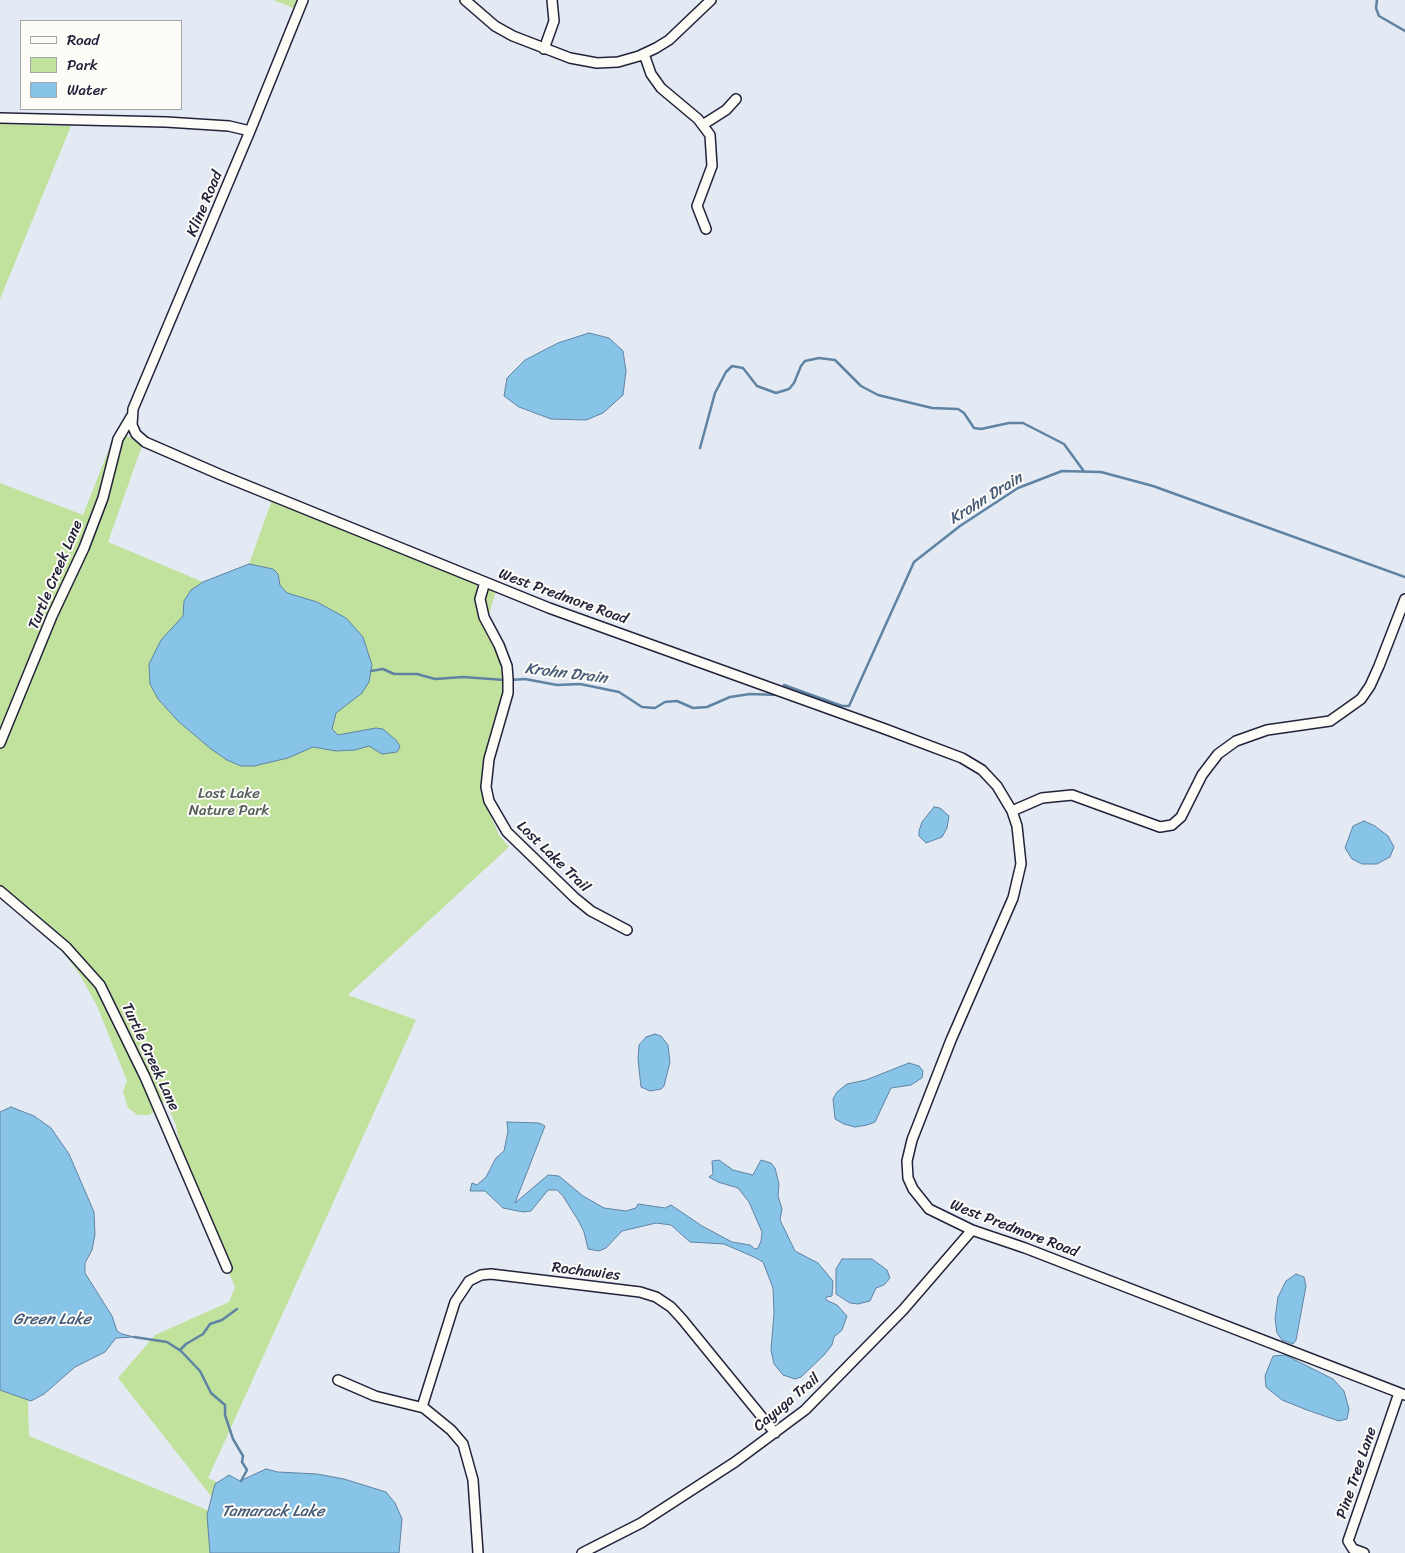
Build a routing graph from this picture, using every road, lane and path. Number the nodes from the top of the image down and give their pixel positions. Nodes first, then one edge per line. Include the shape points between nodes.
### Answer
1 (303, 0) edge
2 (465, 0) edge
3 (552, 0) edge
4 (711, 0) edge
5 (544, 49) junction
6 (644, 54) junction
7 (736, 99) dead end
8 (0, 118) edge
9 (704, 124) junction
10 (250, 131) junction
11 (706, 229) dead end
12 (131, 417) junction
13 (485, 582) junction
14 (1405, 599) edge
15 (0, 743) edge
16 (1012, 811) junction
17 (0, 891) edge
18 (627, 930) dead end
19 (972, 1230) junction
20 (227, 1268) dead end
21 (338, 1380) dead end
22 (1402, 1394) edge
23 (422, 1408) junction
24 (775, 1433) junction
25 (478, 1553) edge
26 (582, 1553) edge
27 (1364, 1553) edge

1 - 10 street, Kline Road
2 - 5 street via 494,26
3 - 5 street via 554,21
4 - 6 street via 669,40
5 - 6 street via 570,58 597,62 618,62
6 - 9 street via 651,74 661,88
7 - 9 street via 726,110
8 - 10 street via 166,122 230,126
9 - 11 street via 710,135 713,156 697,206
10 - 12 street, Kline Road
12 - 13 street, West Predmore Road via 133,430 146,442
12 - 15 street, Turtle Creek Lane via 118,439 97,514
13 - 16 street, West Predmore Road via 962,758 982,770
13 - 18 street, Lost Lake Trail via 480,599 484,618 499,645 508,679 508,693 488,760 486,787 489,801 506,832 553,878 591,911
14 - 16 street via 1376,672 1361,699 1330,721 1267,730 1236,741 1218,754 1202,775 1180,817 1172,825 1160,827 1072,795 1042,798
16 - 19 street, West Predmore Road via 1021,864 1013,898 950,1043 907,1161 908,1178 922,1203
17 - 20 street, Turtle Creek Lane via 66,947 100,985 145,1077
19 - 22 street, West Predmore Road
19 - 24 street, Cayuga Trail via 856,1360 805,1410
21 - 23 street via 375,1396
22 - 27 street, Pine Tree Lane via 1348,1541 1353,1549
23 - 24 street, Rochawies via 455,1302 469,1281 491,1274 640,1292 656,1297 682,1318
23 - 25 street via 463,1444 473,1480
24 - 26 street, Cayuga Trail via 641,1522

